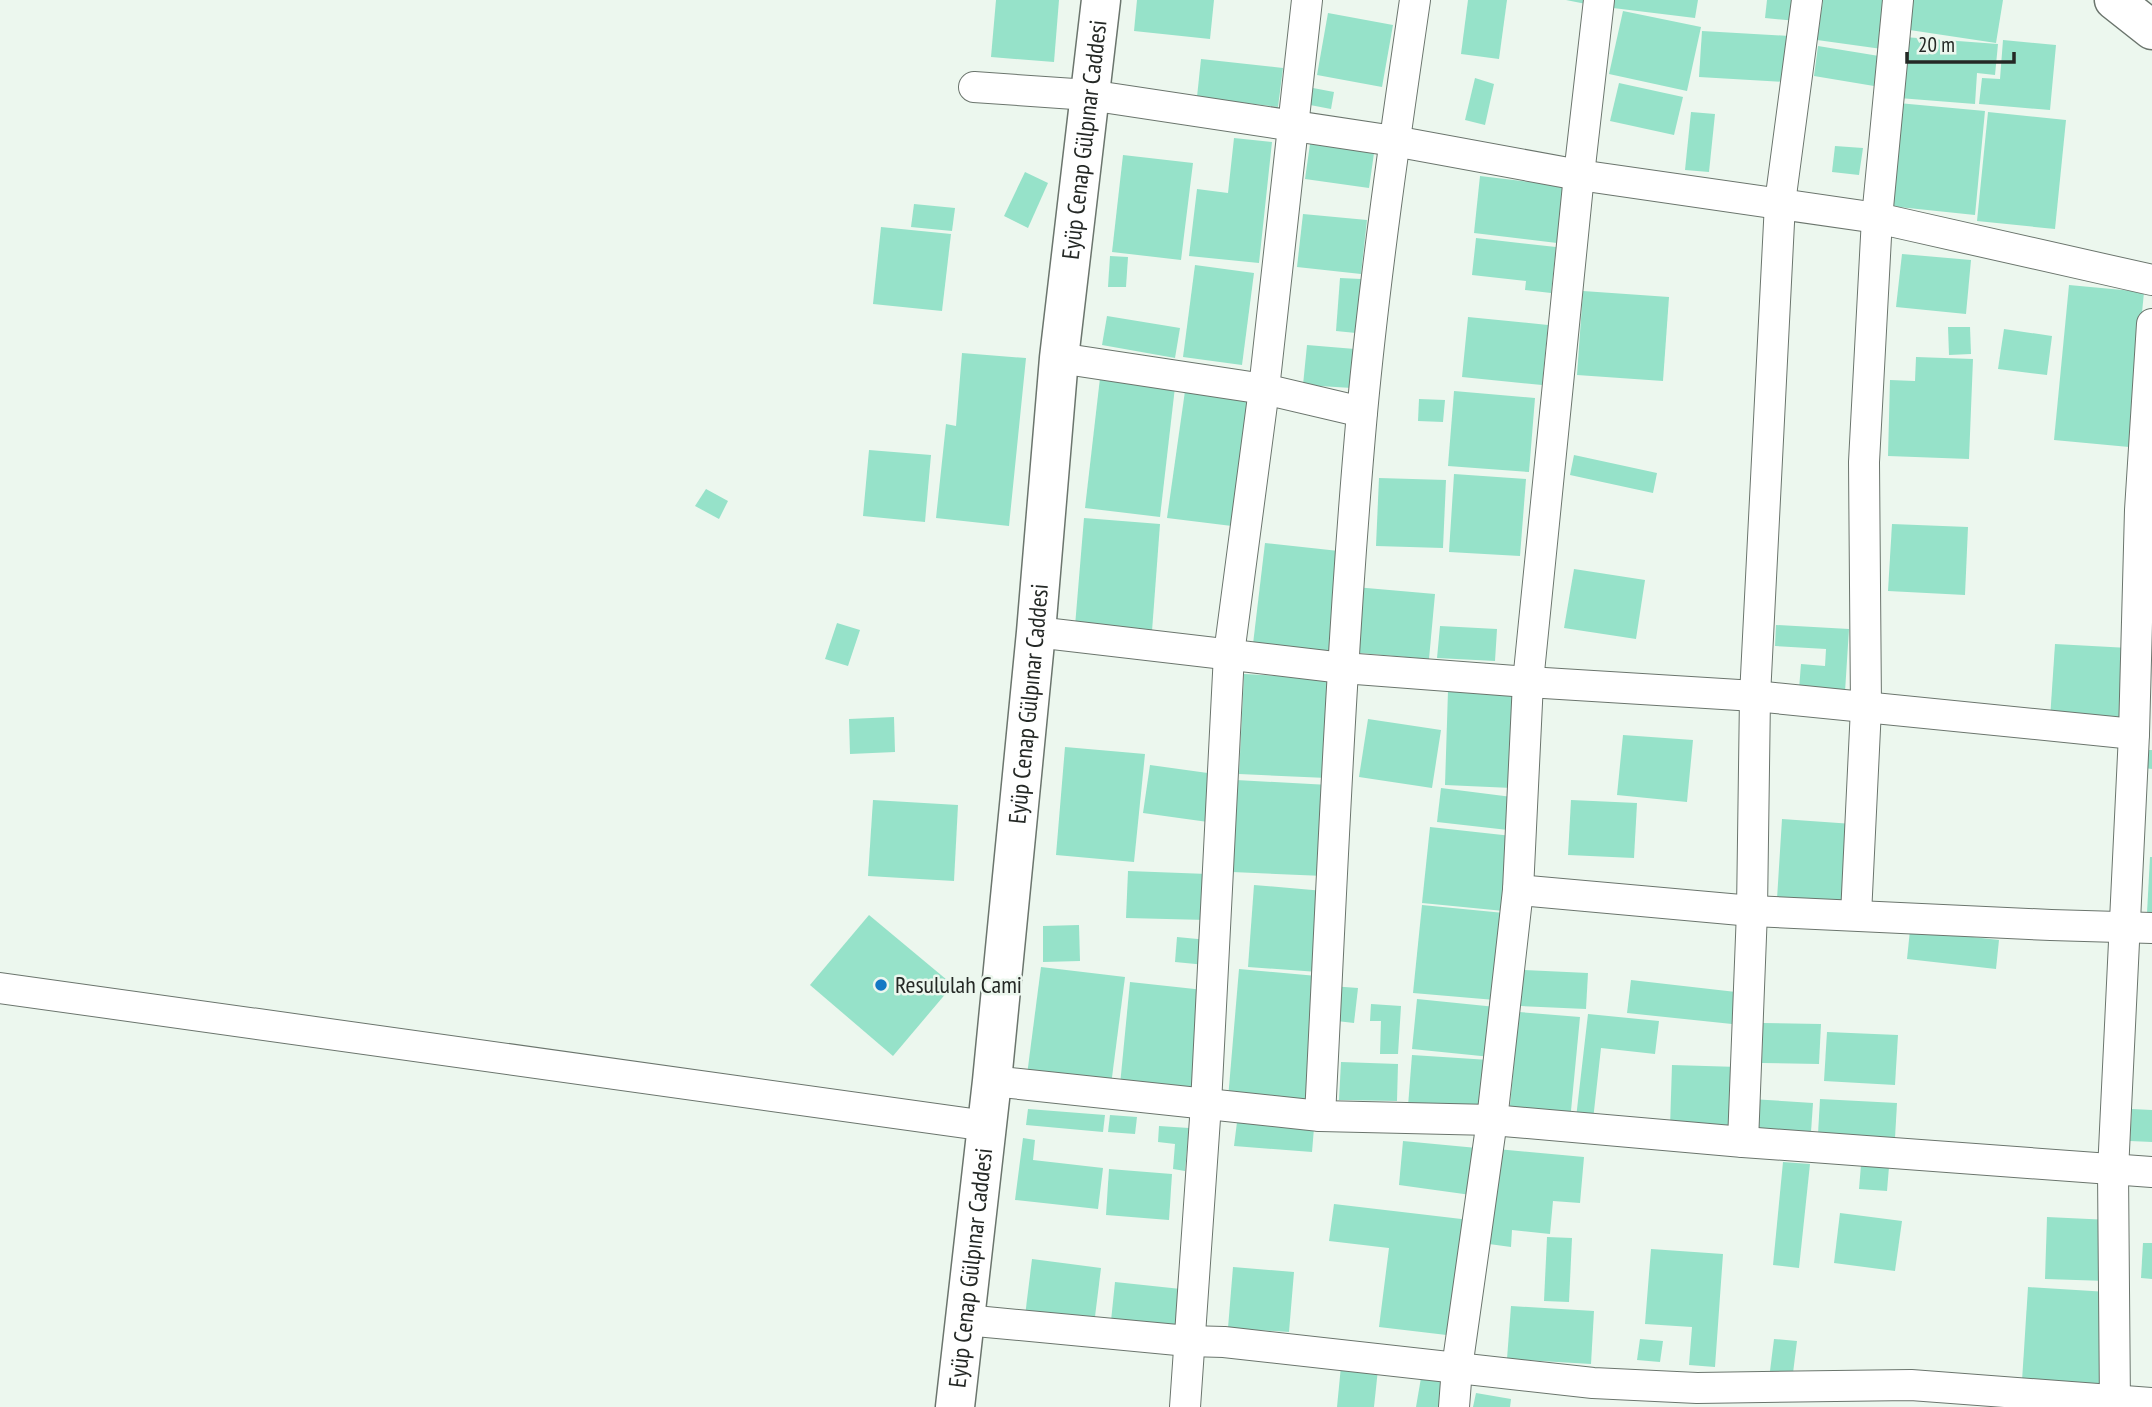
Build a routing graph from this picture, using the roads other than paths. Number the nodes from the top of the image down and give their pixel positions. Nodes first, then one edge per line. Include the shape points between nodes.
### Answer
1 (1101, 0) edge
2 (1307, 0) edge
3 (1415, 0) edge
4 (1600, 0) edge
5 (1807, 0) edge
6 (1898, 0) edge
7 (2114, 0) edge
8 (2152, 30) edge
9 (974, 87) dead end
10 (1089, 95) junction
11 (1292, 125) junction
12 (1394, 141) junction
13 (1579, 175) junction
14 (1780, 203) junction
15 (1877, 218) junction
16 (2152, 280) edge
17 (2152, 324) edge
18 (1059, 358) junction
19 (1264, 389) junction
20 (1362, 412) junction
21 (1036, 632) junction
22 (1229, 654) junction
23 (1343, 668) junction
24 (1528, 682) junction
25 (1755, 696) junction
26 (1866, 708) junction
27 (2134, 734) junction
28 (1518, 890) junction
29 (1752, 911) junction
30 (1856, 915) junction
31 (2138, 927) edge
32 (0, 988) edge
33 (992, 1082) junction
34 (1206, 1104) junction
35 (1320, 1116) junction
36 (1492, 1120) junction
37 (987, 1126) junction
38 (1743, 1142) junction
39 (2113, 1171) junction
40 (2152, 1172) edge
41 (965, 1320) junction
42 (1188, 1341) junction
43 (1457, 1368) junction
44 (2115, 1403) edge
45 (2152, 1403) edge
46 (955, 1407) edge
47 (1185, 1407) edge
48 (1454, 1407) edge

1 - 10 street, Eyüp Cenap Gülpınar Caddesi
2 - 11 street
3 - 12 street
4 - 13 street
5 - 14 street
6 - 15 street
7 - 8 street
9 - 10 street
10 - 11 street
10 - 18 street, Eyüp Cenap Gülpınar Caddesi
11 - 12 street
11 - 19 street
12 - 13 street
12 - 20 street
13 - 14 street
13 - 24 street
14 - 15 street
14 - 25 street
15 - 16 street
15 - 26 street via 1864,461
17 - 27 street via 2140,510
18 - 19 street
18 - 21 street, Eyüp Cenap Gülpınar Caddesi
19 - 20 street
19 - 22 street
20 - 23 street
21 - 22 street
21 - 33 street, Eyüp Cenap Gülpınar Caddesi
22 - 23 street
22 - 34 street
23 - 24 street
23 - 35 street
24 - 25 street
24 - 28 street
25 - 26 street
25 - 29 street
26 - 27 street
26 - 30 street
27 - 31 street
28 - 29 street
28 - 36 street
29 - 30 street
29 - 38 street
30 - 31 street
31 - 39 street
32 - 37 street
33 - 34 street
33 - 37 street, Eyüp Cenap Gülpınar Caddesi
34 - 35 street
34 - 42 street
35 - 36 street
36 - 38 street
36 - 43 street
37 - 41 street, Eyüp Cenap Gülpınar Caddesi
38 - 39 street
39 - 40 street
39 - 44 street
41 - 42 street
41 - 46 street, Eyüp Cenap Gülpınar Caddesi
42 - 43 street
42 - 47 street
43 - 44 street via 1593,1384 1697,1388 1911,1385
43 - 48 street
44 - 45 street

